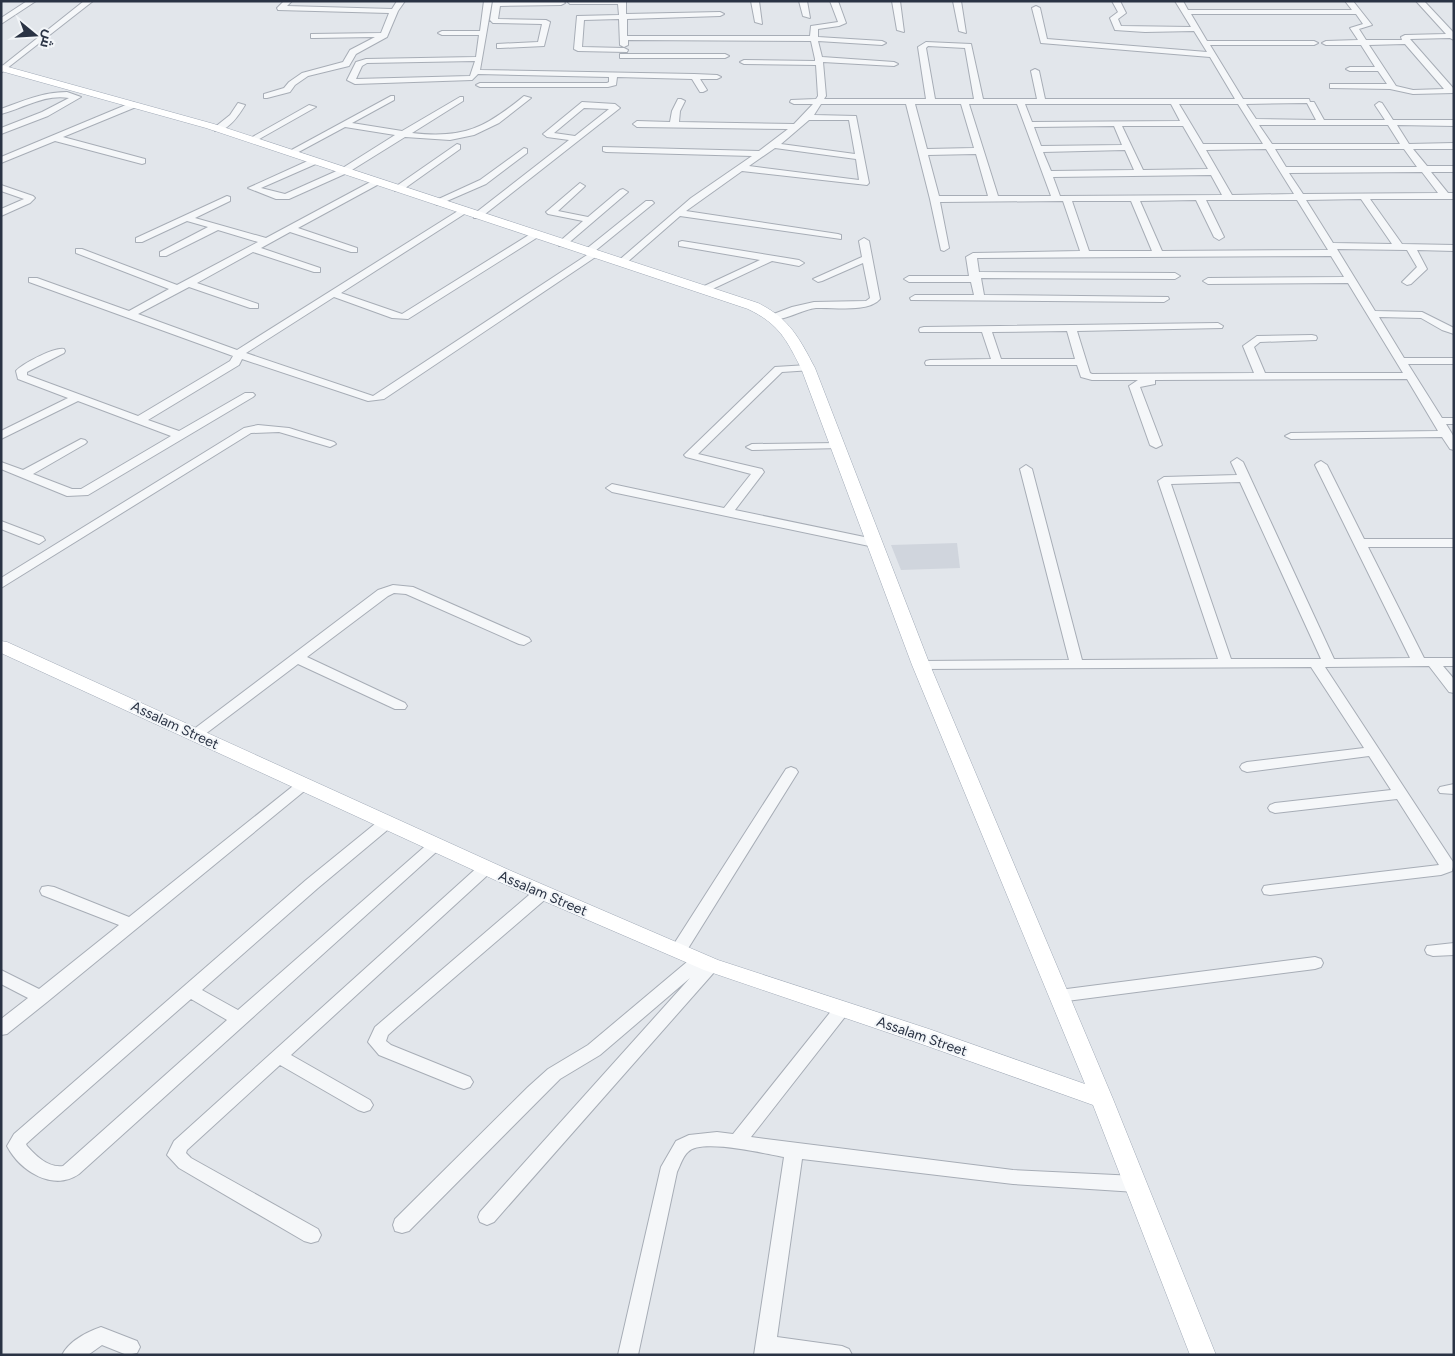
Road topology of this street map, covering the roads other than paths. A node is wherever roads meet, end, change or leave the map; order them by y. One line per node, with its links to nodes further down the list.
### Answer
1 (32, 1): 27 (street)
2 (90, 1): 56 (street)
3 (288, 1): 20 (street)
4 (401, 1): 20 (street)
5 (755, 1): 28 (street)
6 (803, 1): 25 (street)
7 (834, 1): 38 (street)
8 (896, 1): 30 (street)
9 (957, 1): 31 (street)
10 (1116, 1): 29 (street)
11 (1179, 1): 21 (street)
12 (1348, 1): 22 (street)
13 (1420, 1): 36 (street)
14 (494, 2): 17 (street); 32 (street); 45 (street)
15 (570, 2): 16 (street)
16 (622, 2): 24 (street)
17 (543, 3): 18 (street); 26 (street)
18 (561, 3)
19 (1036, 8): 47 (street)
20 (394, 11): 34 (street)
21 (1186, 12): 22 (street); 29 (street)
22 (1358, 12): 44 (street)
23 (720, 14): 24 (street)
24 (622, 16): 37 (street); 51 (street)
25 (807, 16)
26 (542, 18)
27 (1, 22)
28 (759, 22)
29 (1196, 29): 41 (street)
30 (901, 30)
31 (963, 31)
32 (483, 33): 33 (street); 49 (street)
33 (442, 34)
34 (384, 35): 35 (street); 68 (street)
35 (314, 36)
36 (1453, 37): 39 (street)
37 (624, 38): 38 (street); 46 (street)
38 (814, 39): 40 (street); 50 (street)
39 (1407, 42): 44 (street); 67 (street)
40 (882, 43)
41 (1205, 43): 42 (street); 47 (street)
42 (1314, 43)
43 (1326, 43): 44 (street)
44 (1363, 43): 55 (street)
45 (500, 46)
46 (624, 53): 48 (street); 51 (street); 59 (street)
47 (1213, 55): 74 (street)
48 (725, 56)
49 (478, 59): 58 (street); 58 (street)
50 (819, 61): 52 (street); 53 (street); 76 (street)
51 (592, 62): 58 (street); 59 (street)
52 (744, 62)
53 (894, 64)
54 (1350, 69): 55 (street)
55 (1381, 69): 65 (street)
56 (3, 70): 84 (main road)
57 (1035, 71): 82 (street)
58 (476, 72)
59 (617, 74): 60 (street); 62 (street)
60 (694, 76): 61 (street); 66 (street)
61 (717, 77)
62 (480, 85)
63 (1332, 86): 64 (street)
64 (1352, 87): 65 (street); 71 (street)
65 (1393, 88): 67 (street)
66 (703, 90)
67 (1452, 91)
68 (267, 96)
69 (391, 98): 97 (street)
70 (527, 98): 105 (street)
71 (1358, 98)
72 (460, 99): 105 (street)
73 (680, 101): 101 (street)
74 (1242, 101): 83 (street); 92 (street); 94 (street)
75 (794, 102): 76 (street)
76 (820, 102): 77 (street); 91 (street)
77 (910, 102): 78 (street); 120 (street)
78 (931, 102): 79 (street); 80 (street)
79 (964, 102): 80 (street); 119 (street)
80 (979, 102): 81 (street)
81 (1020, 102): 82 (street); 99 (street)
82 (1042, 102): 83 (street)
83 (1174, 102): 93 (street)
84 (133, 105): 104 (main road); 106 (street)
85 (241, 105): 104 (street)
86 (1379, 105): 95 (street)
87 (15, 107): 89 (street); 90 (street); 90 (street)
88 (312, 107): 108 (street)
89 (1, 112)
90 (45, 114): 103 (street)
91 (807, 117): 102 (street); 123 (street)
92 (1253, 122): 94 (street); 110 (street)
93 (1186, 123): 100 (street); 114 (street)
94 (1322, 123): 95 (street)
95 (1390, 123): 96 (street); 111 (street)
96 (1454, 123)
97 (344, 124): 105 (street); 121 (street)
98 (637, 124): 101 (street)
99 (1029, 124): 100 (street); 115 (street)
100 (1116, 124): 116 (street)
101 (674, 125): 102 (street)
102 (795, 127): 109 (street)
103 (3, 128)
104 (218, 129): 108 (main road)
105 (407, 134): 131 (street)
106 (55, 138): 124 (street); 126 (street)
107 (578, 139): 107 (street); 136 (street)
108 (251, 140): 121 (main road)
109 (772, 145): 122 (street); 123 (street)
110 (1268, 146): 111 (street); 114 (street); 129 (street)
111 (1406, 146): 112 (street); 130 (street)
112 (1454, 146)
113 (457, 147): 140 (street)
114 (1200, 147): 133 (street)
115 (1038, 148): 116 (street); 135 (street)
116 (1128, 148): 134 (street)
117 (606, 150): 122 (street)
118 (524, 151): 132 (street)
119 (979, 151): 120 (street); 149 (street)
120 (923, 152): 148 (street)
121 (290, 153): 125 (main road)
122 (761, 154): 127 (street)
123 (860, 157): 127 (street)
124 (1, 160)
125 (315, 161): 131 (main road); 131 (street)
126 (142, 162)
127 (742, 168): 156 (street)
128 (1454, 169): 130 (street)
129 (1282, 170): 130 (street); 147 (street)
130 (1425, 170): 142 (street)
131 (344, 171): 137 (main road)
132 (498, 171): 136 (street); 152 (street)
133 (1214, 172): 134 (street); 146 (street)
134 (1140, 173): 135 (street)
135 (1048, 174): 150 (street)
136 (530, 176): 155 (street)
137 (376, 182): 140 (main road); 160 (street)
138 (580, 186): 158 (street)
139 (1, 188): 154 (street)
140 (398, 189): 152 (main road)
141 (623, 192): 158 (street)
142 (1449, 196): 143 (street)
143 (1364, 197): 147 (street); 169 (street)
144 (1135, 198): 145 (street); 150 (street); 180 (street)
145 (1200, 198): 146 (street); 163 (street)
146 (1229, 198): 147 (street)
147 (1300, 198): 174 (street)
148 (935, 199): 149 (street); 171 (street)
149 (994, 199): 150 (street)
150 (1062, 199): 179 (street)
151 (227, 200): 157 (street)
152 (437, 202): 155 (main road)
153 (649, 203): 177 (street)
154 (1, 213)
155 (471, 213): 161 (main road); 199 (street)
156 (679, 214): 162 (street); 184 (street)
157 (186, 218): 159 (street); 164 (street)
158 (590, 220): 167 (street)
159 (216, 227): 165 (street); 181 (street)
160 (290, 229): 165 (street); 175 (street)
161 (536, 235): 167 (main road); 199 (street)
162 (838, 236)
163 (1219, 237)
164 (139, 240)
165 (267, 241): 173 (street)
166 (864, 241): 183 (street)
167 (562, 244): 177 (main road)
168 (682, 244): 182 (street)
169 (1398, 246): 170 (street); 174 (street)
170 (1410, 246): 172 (street); 194 (street)
171 (944, 248)
172 (1454, 248)
173 (254, 249): 186 (street); 195 (street)
174 (1332, 249): 180 (street); 192 (street)
175 (354, 250)
176 (79, 251): 197 (street)
177 (591, 253): 184 (main road); 214 (street)
178 (1063, 253): 179 (street); 188 (street); 196 (street)
179 (1085, 253): 180 (street)
180 (1158, 253)
181 (162, 254)
182 (771, 258): 185 (street); 198 (street)
183 (867, 258): 189 (street); 206 (street)
184 (621, 263): 198 (main road)
185 (799, 263)
186 (317, 270)
187 (1175, 276): 196 (street)
188 (974, 277): 190 (street); 196 (street); 201 (street)
189 (818, 278)
190 (909, 279)
191 (33, 280): 204 (street)
192 (1352, 280): 193 (street); 205 (street)
193 (1208, 281)
194 (1407, 282)
195 (188, 284): 197 (street); 203 (street)
196 (1074, 287): 201 (street); 202 (street)
197 (178, 289): 204 (street)
198 (704, 290): 206 (main road)
199 (334, 294): 214 (street)
200 (916, 298): 201 (street)
201 (980, 298)
202 (1164, 300)
203 (254, 306)
204 (131, 314): 214 (street)
205 (1373, 314): 211 (street); 216 (street)
206 (775, 317): 220 (main road)
207 (1218, 326): 208 (street)
208 (1071, 328): 209 (street); 218 (street)
209 (986, 329): 210 (street); 217 (street)
210 (924, 330)
211 (1454, 331)
212 (1312, 338): 221 (street)
213 (60, 351): 224 (street)
214 (239, 354): 225 (street)
215 (1454, 360): 216 (street)
216 (1402, 361): 222 (street)
217 (998, 362): 218 (street); 219 (street)
218 (1081, 362): 221 (street)
219 (930, 363)
220 (808, 368): 235 (main road); 245 (street)
221 (1261, 376): 222 (street)
222 (1413, 379): 226 (street); 234 (street)
223 (249, 395): 230 (street)
224 (76, 398): 225 (street); 229 (street)
225 (140, 420): 230 (street)
226 (1438, 421): 227 (street); 228 (street)
227 (1454, 421)
228 (1446, 434): 231 (street); 236 (street)
229 (1, 436)
230 (180, 436): 242 (street)
231 (1291, 436)
232 (81, 442): 242 (street)
233 (330, 444): 251 (street)
234 (1156, 445)
235 (838, 446): 237 (street); 248 (main road)
236 (1454, 446)
237 (752, 447)
238 (1237, 462): 243 (street)
239 (1, 465): 242 (street)
240 (1321, 465): 249 (street)
241 (1026, 469): 260 (street)
242 (24, 474)
243 (1244, 478): 255 (street); 258 (street)
244 (612, 488): 245 (street)
245 (727, 512): 248 (street)
246 (1, 525): 247 (street)
247 (39, 540)
248 (874, 542): 259 (main road)
249 (1360, 543): 250 (street); 256 (street)
250 (1454, 543)
251 (1, 584)
252 (524, 640): 254 (street)
253 (1, 646): 263 (main road, Assalam Street)
254 (297, 658): 262 (street); 263 (street)
255 (1322, 662): 256 (street); 258 (street); 264 (street)
256 (1426, 662): 257 (street); 261 (street)
257 (1454, 662)
258 (1226, 663): 260 (street)
259 (921, 665): 260 (street); 284 (main road)
260 (1077, 665)
261 (1454, 689)
262 (400, 706)
263 (196, 735): 267 (main road, Assalam Street)
264 (1374, 752): 265 (street); 268 (street)
265 (1247, 767)
266 (791, 772): 279 (street)
267 (303, 785): 270 (main road, Assalam Street); 276 (street)
268 (1402, 794): 269 (street); 273 (street)
269 (1275, 808)
270 (386, 823): 271 (main road, Assalam Street); 283 (street)
271 (436, 845): 272 (main road, Assalam Street); 287 (street)
272 (486, 868): 275 (main road, Assalam Street); 289 (street)
273 (1270, 890)
274 (48, 891): 276 (street)
275 (542, 893): 279 (main road, Assalam Street); 290 (street)
276 (132, 924): 285 (street)
277 (1454, 948): 278 (street)
278 (1433, 950)
279 (678, 952): 280 (main road, Assalam Street)
280 (706, 963): 286 (main road, Assalam Street); 296 (street); 297 (street)
281 (1316, 963): 284 (street)
282 (1, 976): 285 (street)
283 (191, 990): 287 (street); 287 (street)
284 (1059, 996): 291 (main road)
285 (41, 998): 288 (street)
286 (842, 1009): 291 (main road, Assalam Street); 293 (street)
287 (239, 1019)
288 (1, 1029)
289 (279, 1056): 292 (street); 298 (street)
290 (464, 1082)
291 (1102, 1099): 295 (main road)
292 (364, 1105)
293 (737, 1142): 294 (street); 302 (street)
294 (794, 1151): 295 (street); 300 (street)
295 (1136, 1184): 304 (main road)
296 (487, 1217)
297 (402, 1225)
298 (311, 1235)
299 (130, 1347): 301 (street)
300 (765, 1350): 303 (street)
301 (72, 1355)
302 (628, 1355)
303 (842, 1355)
304 (1203, 1355)

